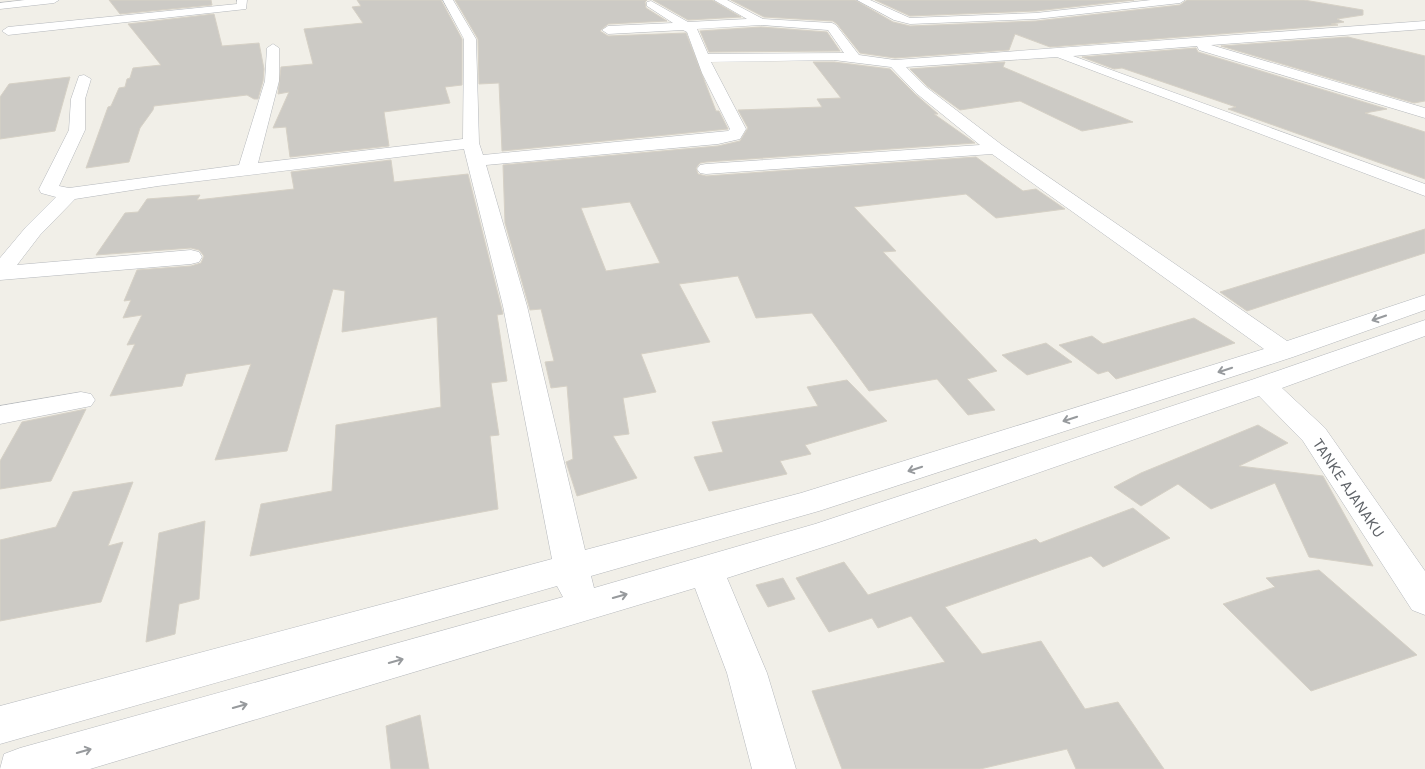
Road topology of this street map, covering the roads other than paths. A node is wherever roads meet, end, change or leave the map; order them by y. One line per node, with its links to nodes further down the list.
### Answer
1 (54, 0): 7 (street)
2 (242, 0): 21 (street)
3 (448, 0): 37 (street)
4 (719, 0): 15 (street)
5 (862, 0): 14 (street)
6 (1180, 0): 11 (street)
7 (19, 4): 10 (street); 21 (street)
8 (651, 4): 17 (street)
9 (1004, 4): 11 (street)
10 (0, 6)
11 (1027, 16): 12 (street)
12 (1006, 17): 14 (street); 20 (street)
13 (1345, 19): 18 (street)
14 (928, 21): 22 (street)
15 (761, 22): 17 (street); 29 (street)
16 (1425, 25): 18 (street)
17 (689, 27): 19 (street); 28 (street)
18 (1380, 28): 23 (street)
19 (608, 30)
20 (1033, 30)
21 (8, 31): 24 (street)
22 (949, 33)
23 (1188, 43): 26 (street); 34 (street)
24 (6, 46)
25 (972, 46): 30 (street)
26 (1053, 46): 30 (street); 40 (street)
27 (274, 48): 39 (street)
28 (704, 58): 29 (street); 37 (street)
29 (854, 58): 31 (street)
30 (995, 58): 31 (street)
31 (895, 64): 36 (street)
32 (84, 80): 41 (street)
33 (1417, 95): 34 (street)
34 (1386, 102): 35 (street)
35 (1425, 113)
36 (996, 149): 38 (street); 46 (street)
37 (473, 152): 39 (street); 50 (street)
38 (706, 169)
39 (247, 170): 41 (street)
40 (1425, 190)
41 (69, 194): 43 (street)
42 (191, 257): 43 (street)
43 (0, 272)
44 (1425, 302): 46 (street, one-way to 46)
45 (1425, 327): 47 (street)
46 (1284, 351): 50 (street, one-way to 50)
47 (1264, 385): 51 (street); 52 (street, TANKE AJANAKU)
48 (81, 400): 49 (street)
49 (0, 415)
50 (571, 569): 53 (street); 54 (street)
51 (706, 571): 53 (street, one-way to 51); 56 (street)
52 (1425, 600)
53 (581, 607): 55 (street, one-way to 53)
54 (0, 725)
55 (34, 767)
56 (774, 769)

